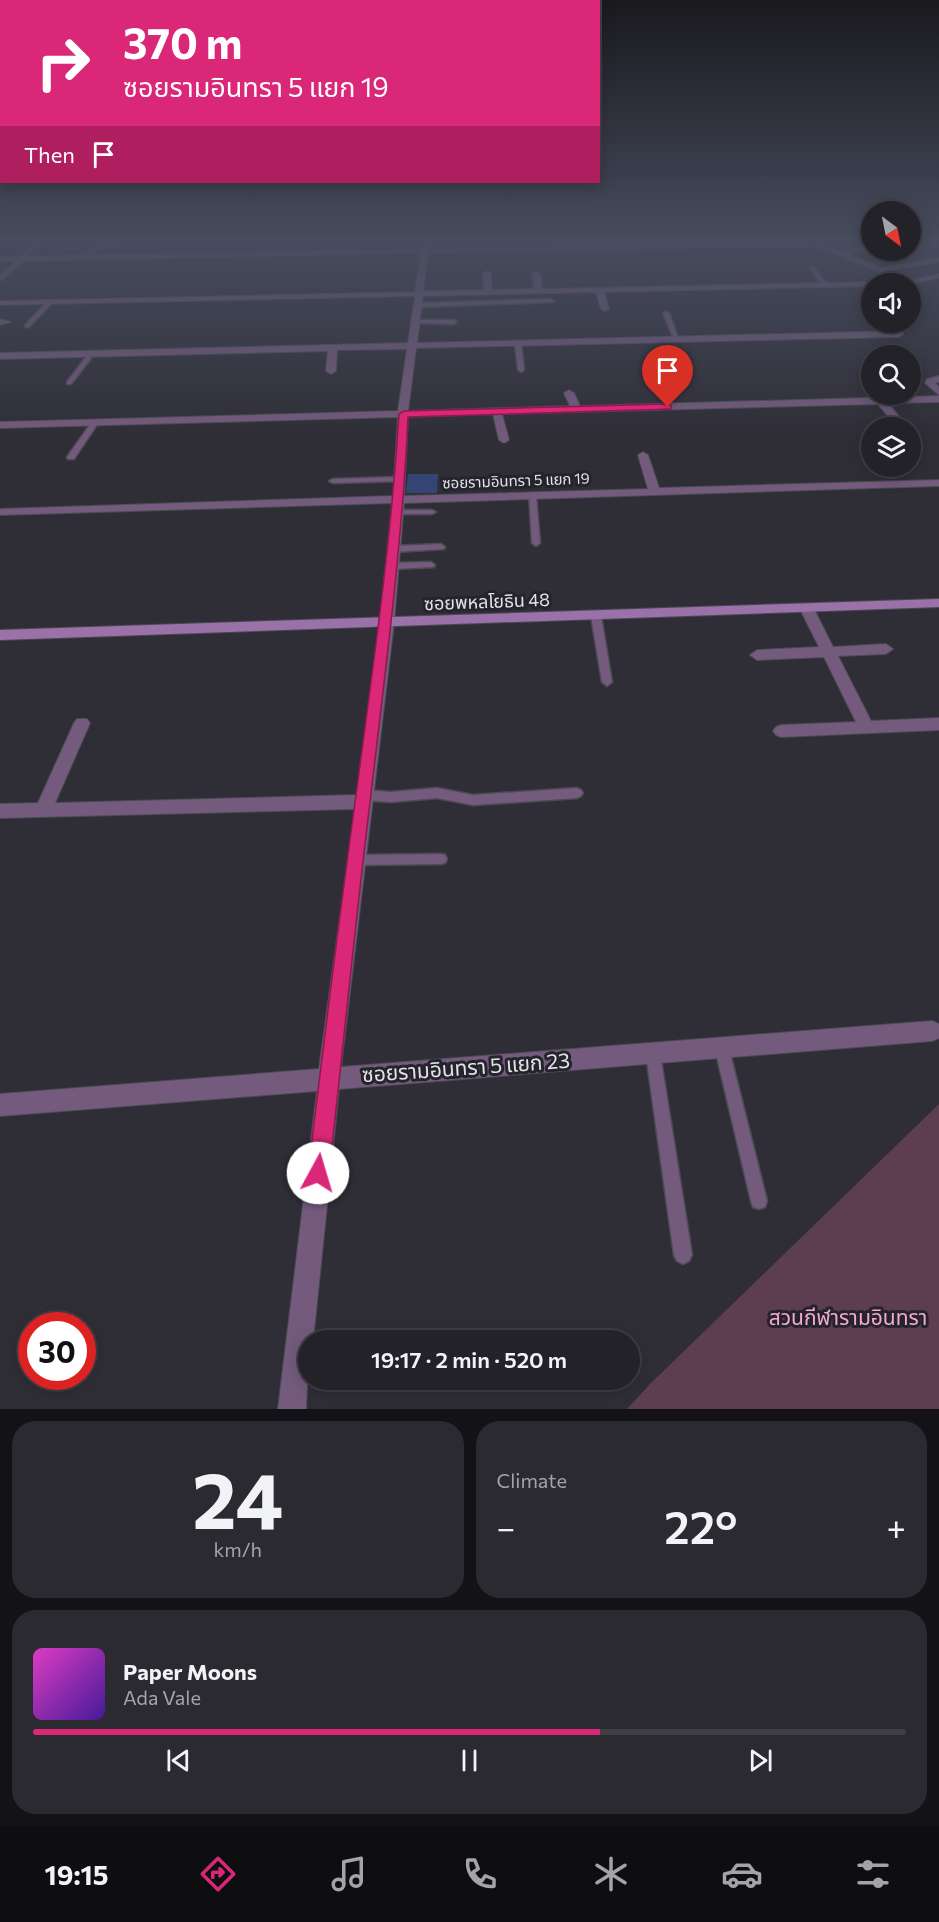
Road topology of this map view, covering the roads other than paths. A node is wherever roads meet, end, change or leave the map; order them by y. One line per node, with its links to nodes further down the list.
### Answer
1 (45, 307): 6 (lane)
2 (419, 307): 4 (street)
3 (666, 313): 8 (lane)
4 (416, 322): 5 (lane); 10 (street)
5 (453, 322)
6 (27, 326)
7 (899, 334): 8 (street)
8 (677, 339): 9 (street)
9 (518, 343): 10 (street); 14 (lane)
10 (413, 345): 11 (street); 26 (street)
11 (333, 348): 12 (street); 15 (street)
12 (92, 353): 13 (street); 17 (lane)
13 (0, 356)
14 (521, 370)
15 (332, 372)
16 (939, 379): 18 (street)
17 (69, 383)
18 (939, 392)
19 (569, 393): 24 (street)
20 (939, 399): 21 (street)
21 (921, 400)
22 (861, 402): 24 (street)
23 (884, 405): 27 (street)
24 (576, 409): 25 (street)
25 (497, 412): 26 (street); 30 (street)
26 (404, 414): 28 (street); 33 (street)
27 (894, 417)
28 (94, 423): 29 (street); 32 (lane)
29 (0, 425)
30 (504, 440)
31 (643, 455): 36 (street)
32 (71, 457)
33 (400, 479): 34 (lane); 38 (street)
34 (333, 481)
35 (939, 483): 36 (street, ซอยรามอินทรา 5 แยก 19)
36 (655, 492): 37 (street, ซอยรามอินทรา 5 แยก 19)
37 (532, 496): 38 (street, ซอยรามอินทรา 5 แยก 19); 41 (lane)
38 (397, 506): 39 (street, ซอยรามอินทรา 5 แยก 19); 40 (lane); 43 (street)
39 (0, 512)
40 (432, 512)
41 (536, 543)
42 (441, 547): 43 (lane)
43 (394, 549): 45 (street)
44 (430, 564): 45 (lane)
45 (392, 566): 49 (street)
46 (939, 603): 47 (street, ซอยพหลโยธิน 48)
47 (807, 609): 48 (street, ซอยพหลโยธิน 48); 52 (street)
48 (596, 616): 49 (street, ซอยพหลโยธิน 48); 54 (lane)
49 (387, 623): 50 (street, ซอยพหลโยธิน 48); 60 (street)
50 (0, 635)
51 (886, 649): 52 (street)
52 (828, 652): 53 (street); 57 (street)
53 (757, 655)
54 (606, 682)
55 (82, 723): 61 (street)
56 (939, 724): 57 (street)
57 (866, 727): 58 (street)
58 (781, 731)
59 (577, 793): 60 (lane)
60 (363, 798): 61 (street); 64 (street)
61 (43, 810): 62 (street)
62 (0, 811)
63 (441, 859): 64 (lane)
64 (355, 860): 68 (street)
65 (932, 1031): 66 (street, ซอยรามอินทรา 5 แยก 23)
66 (723, 1048): 67 (street, ซอยรามอินทรา 5 แยก 23); 70 (lane)
67 (653, 1054): 68 (street, ซอยรามอินทรา 5 แยก 23); 71 (lane)
68 (329, 1078): 69 (street, ซอยรามอินทรา 5 แยก 23); 72 (street)
69 (0, 1105)
70 (759, 1201)
71 (683, 1254)
72 (292, 1409)

